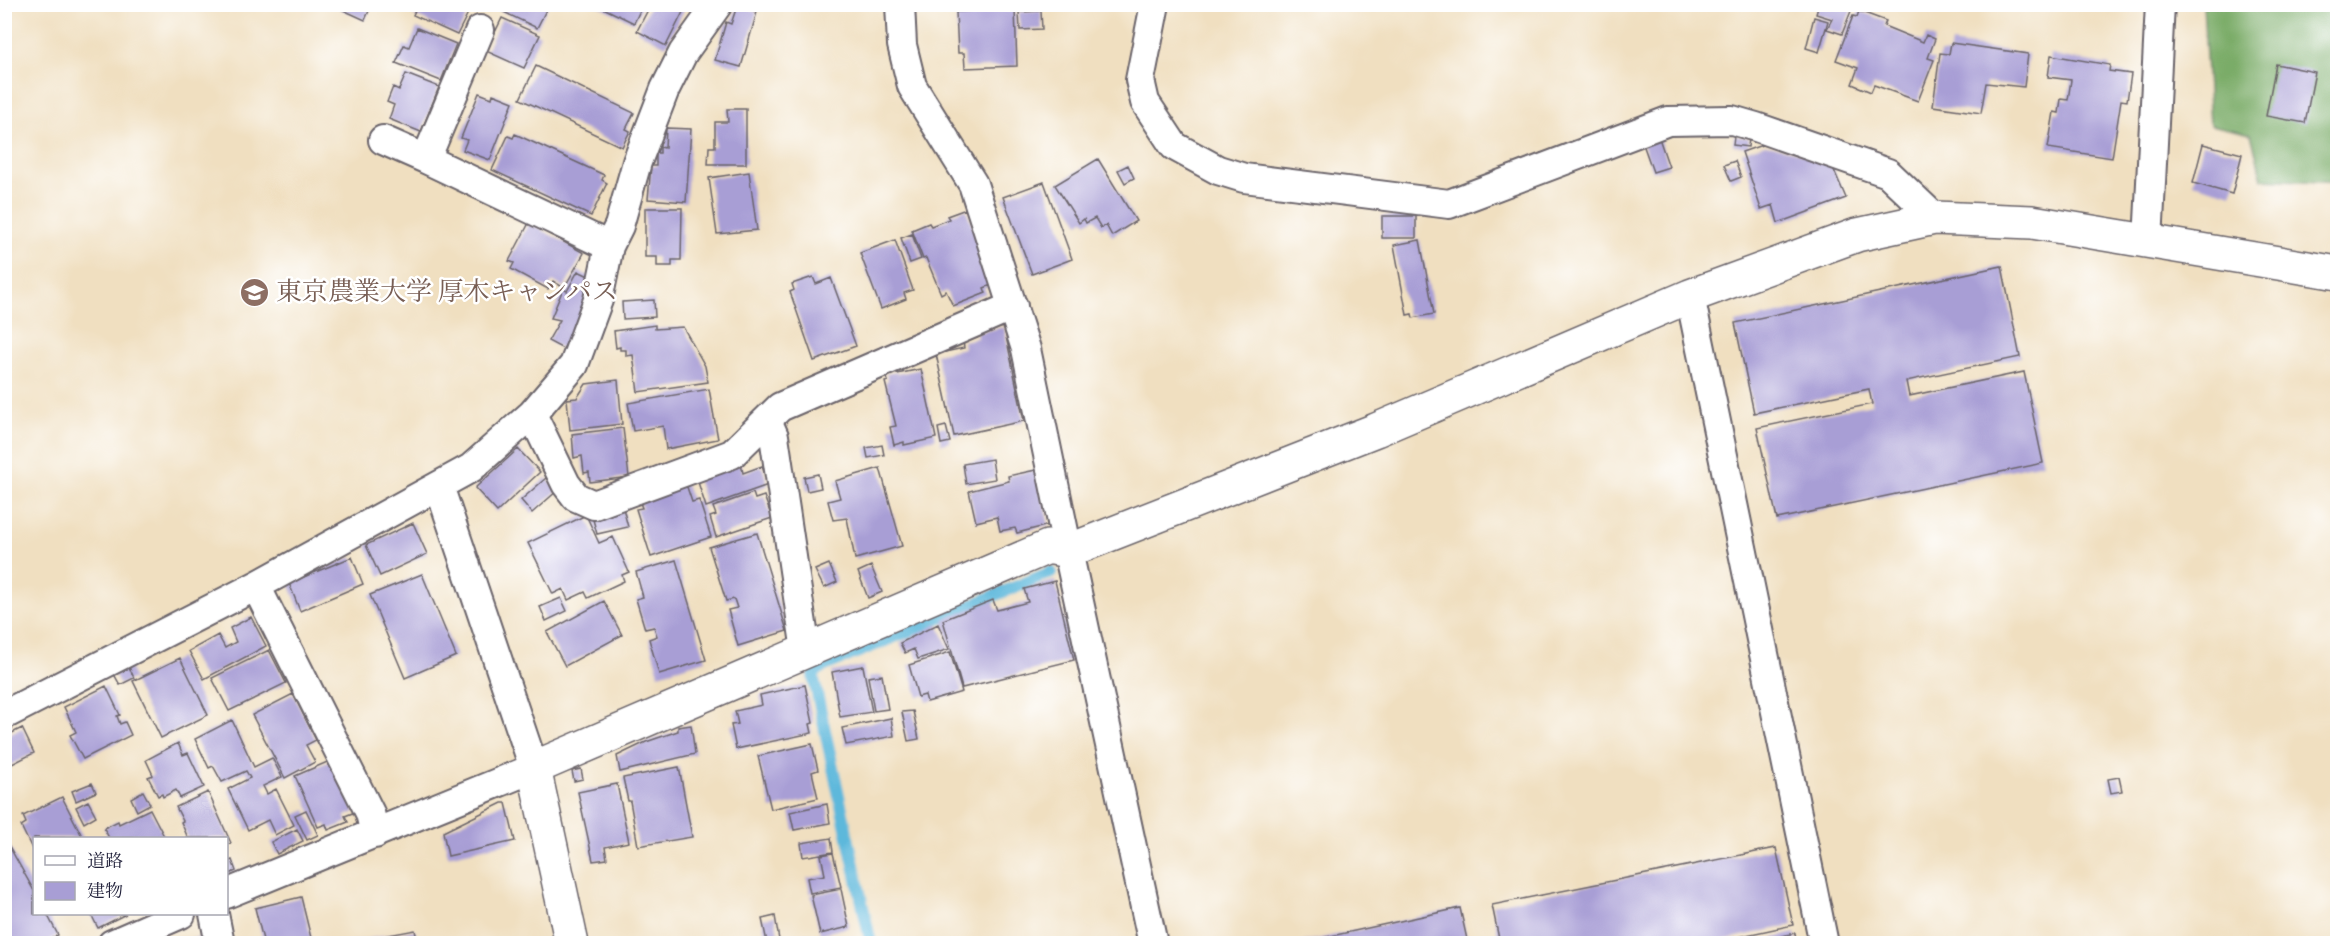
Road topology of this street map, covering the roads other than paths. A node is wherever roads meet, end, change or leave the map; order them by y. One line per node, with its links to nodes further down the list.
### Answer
1 (718, 4): 10 (street)
2 (900, 4): 13 (street)
3 (1155, 4): 8 (street)
4 (2160, 4): 9 (street)
5 (480, 30): 7 (street)
6 (383, 140): 7 (street)
7 (426, 159): 10 (street)
8 (1935, 218): 9 (street); 12 (street)
9 (2148, 242): 11 (street)
10 (609, 246): 14 (street)
11 (2337, 273)
12 (1690, 296): 17 (street); 30 (street)
13 (1013, 306): 15 (street); 17 (street)
14 (532, 414): 15 (street); 16 (street)
15 (767, 420): 19 (street)
16 (439, 486): 18 (street); 21 (street)
17 (1068, 551): 19 (street); 29 (street)
18 (256, 586): 20 (street); 22 (street)
19 (806, 651): 21 (street)
20 (4, 715)
21 (534, 768): 22 (street); 28 (street)
22 (375, 834): 23 (street)
23 (228, 893)
24 (179, 915): 26 (street)
25 (213, 915): 27 (street)
26 (112, 944)
27 (220, 944)
28 (572, 944)
29 (1153, 944)
30 (1824, 944)

